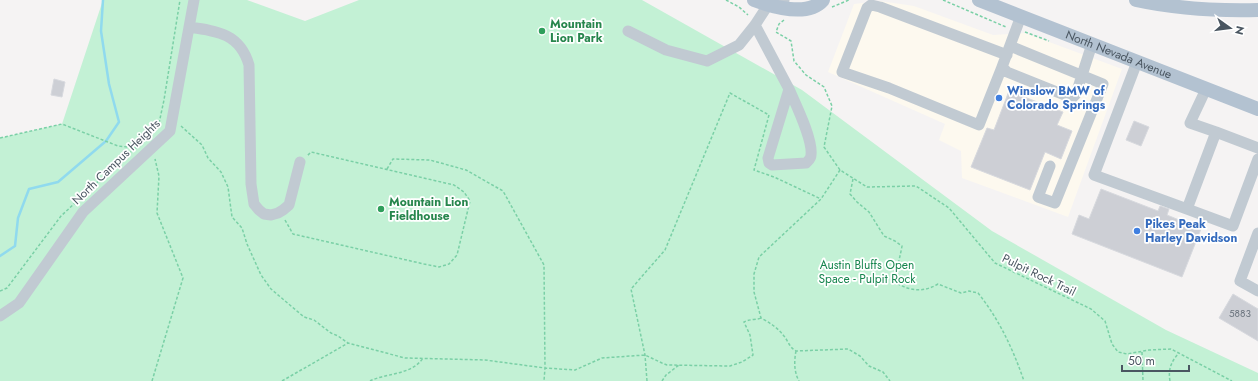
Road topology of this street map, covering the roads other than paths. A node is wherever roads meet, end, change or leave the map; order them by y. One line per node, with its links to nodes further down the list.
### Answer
1 (194, 0): 10 (street, North Campus Heights)
2 (754, 0): 7 (main road)
3 (784, 0): 7 (street)
4 (823, 0): 7 (main road)
5 (979, 0): 9 (main road, North Nevada Avenue)
6 (1136, 0): 8 (main road)
7 (768, 5): 11 (street)
8 (1258, 10)
9 (1021, 16): 13 (main road, North Nevada Avenue); 14 (street)
10 (189, 26): 24 (street); 29 (street, North Campus Heights)
11 (755, 26): 12 (street); 18 (street)
12 (628, 31)
13 (1092, 44): 15 (main road, North Nevada Avenue); 17 (street)
14 (1008, 51): 16 (street); 16 (street); 17 (street)
15 (1137, 62): 19 (main road, North Nevada Avenue); 26 (street)
16 (1002, 67): 17 (street)
17 (1082, 76): 25 (street)
18 (789, 89): 18 (street)
19 (1206, 89): 20 (main road, North Nevada Avenue); 21 (street)
20 (1258, 109)
21 (1216, 132): 22 (street); 26 (street)
22 (1258, 148)
23 (1258, 159): 26 (street)
24 (300, 162)
25 (1050, 166)
26 (1187, 209)
27 (1258, 233): 28 (street)
28 (1258, 291)
29 (0, 316)

